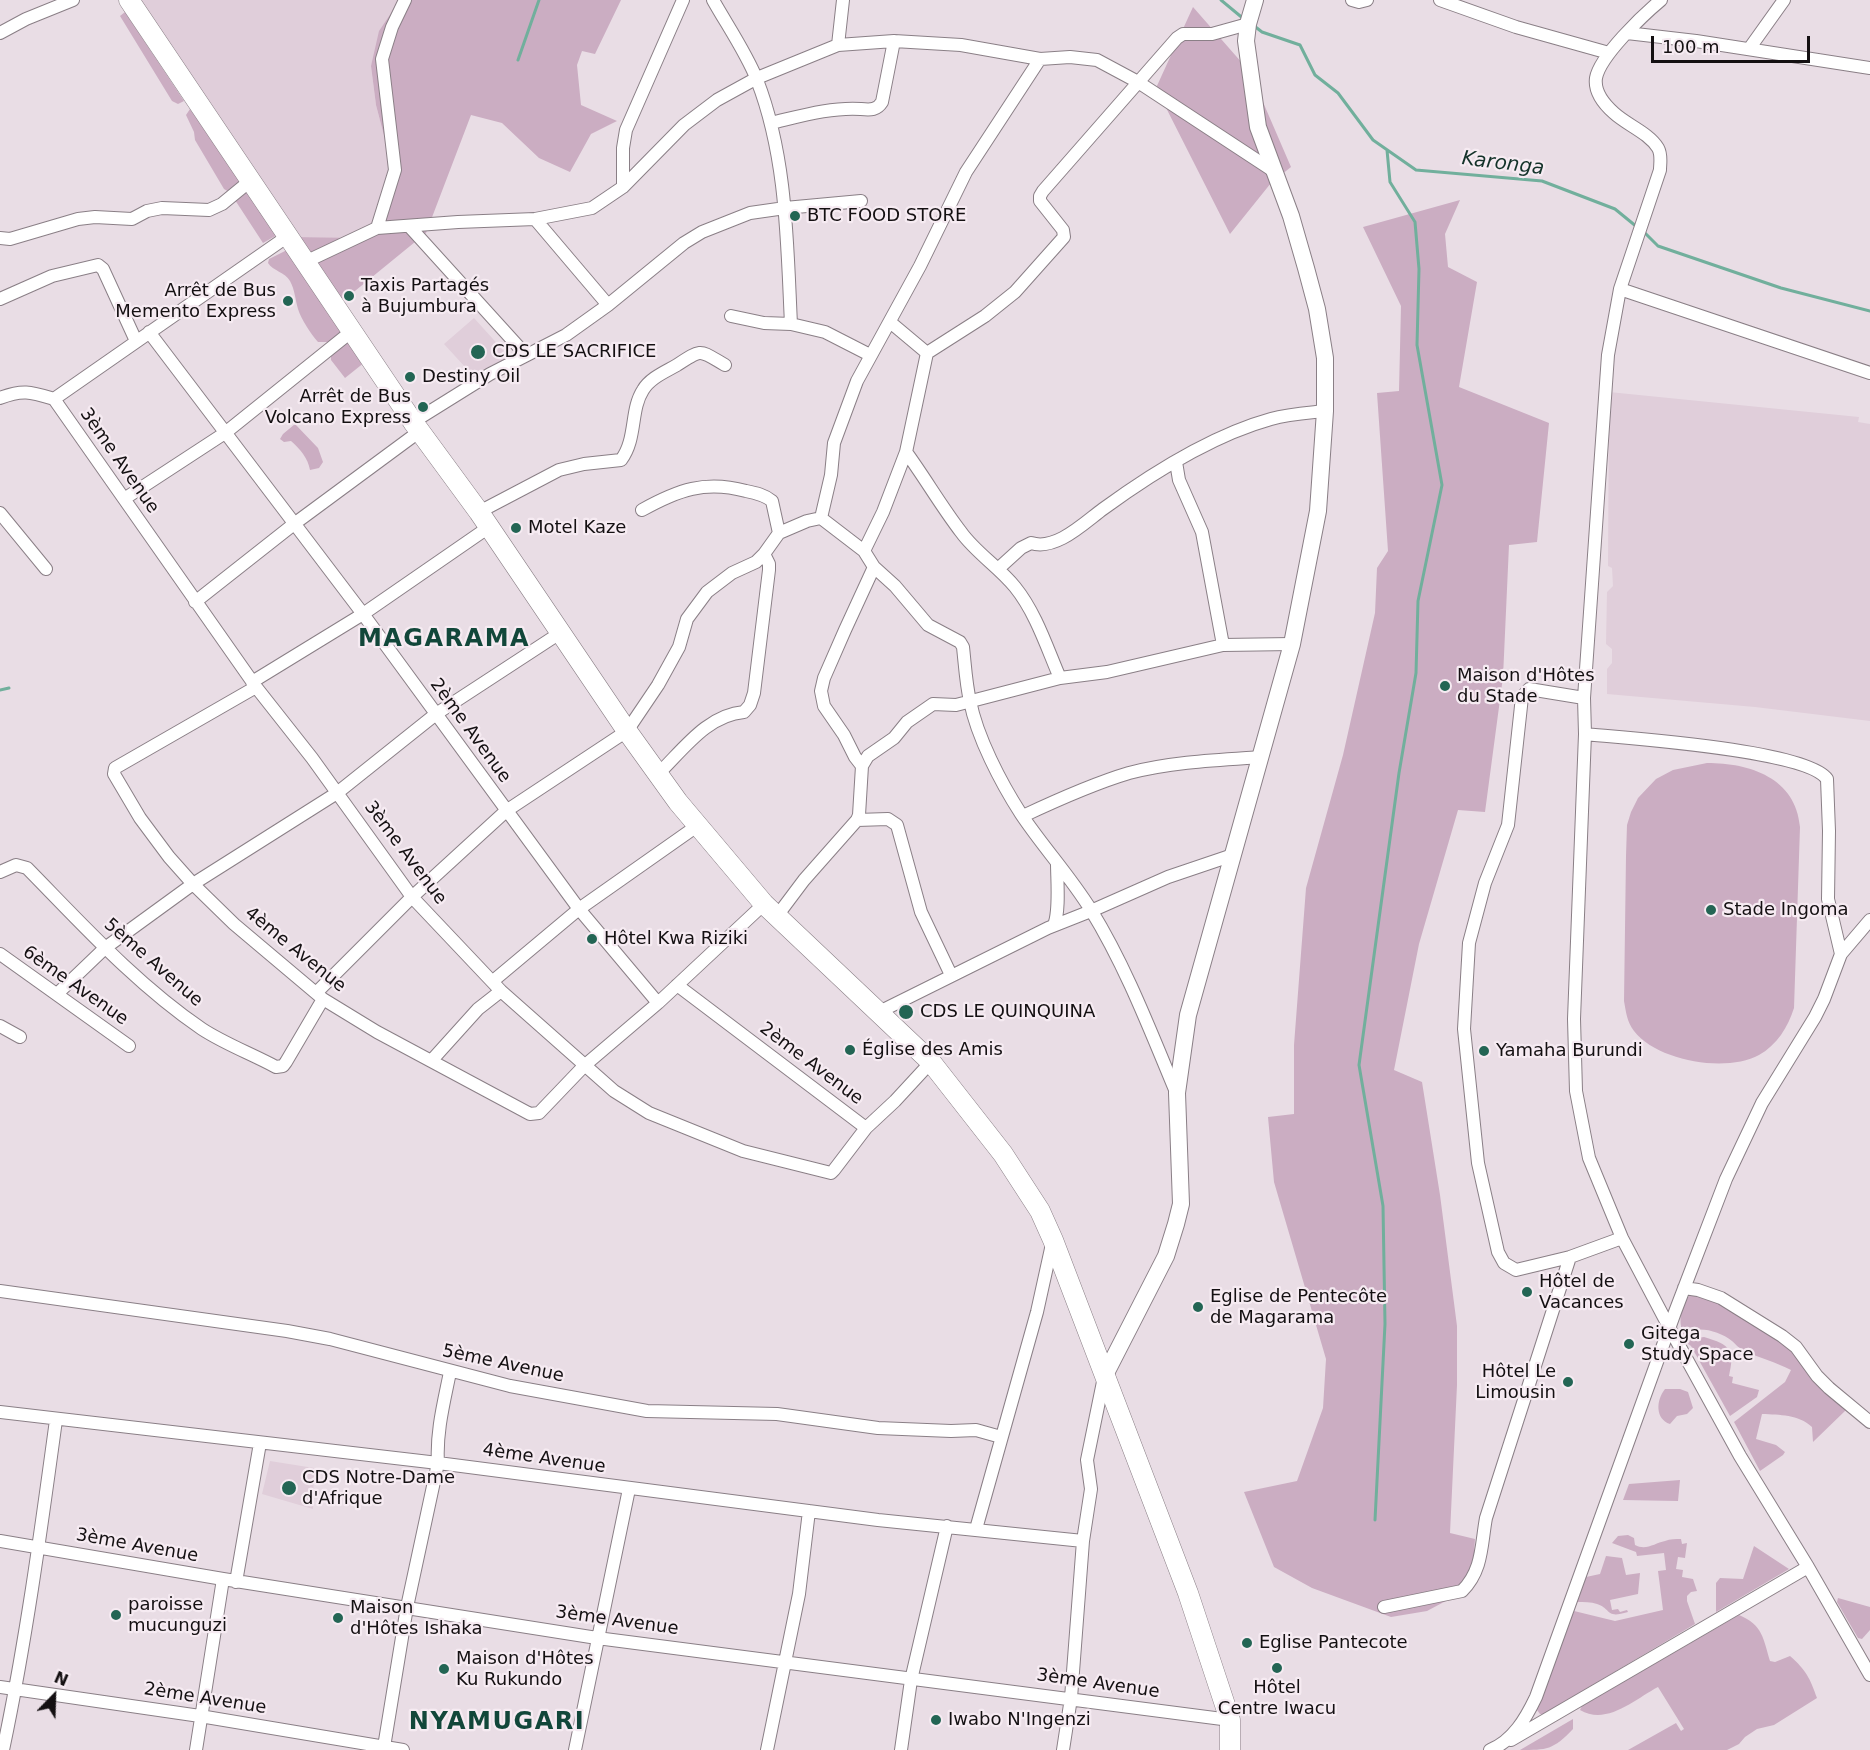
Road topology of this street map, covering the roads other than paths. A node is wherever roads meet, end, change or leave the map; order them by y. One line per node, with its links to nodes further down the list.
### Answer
1 (73, 0): 14 (street)
2 (129, 0): 26 (main road)
3 (405, 0): 32 (street)
4 (683, 0): 27 (street)
5 (713, 0): 22 (street)
6 (843, 0): 17 (street)
7 (1255, 0): 13 (street)
8 (1352, 0): 9 (street)
9 (1367, 0)
10 (1440, 0): 19 (street)
11 (1660, 0): 15 (street)
12 (1784, 0): 18 (street)
13 (1248, 24): 23 (street); 25 (street)
14 (0, 33)
15 (1627, 33): 18 (street); 19 (street)
16 (894, 41): 17 (street); 20 (street); 24 (street)
17 (838, 45): 22 (street)
18 (1749, 49): 21 (street)
19 (1609, 53): 36 (street)
20 (1040, 59): 23 (street); 40 (street)
21 (1870, 68)
22 (757, 78): 24 (street); 27 (street)
23 (1138, 82): 25 (street); 45 (street)
24 (771, 123): 29 (street)
25 (1275, 172): 52 (street)
26 (250, 181): 33 (main road); 34 (street)
27 (623, 187): 30 (street)
28 (861, 201): 29 (street)
29 (785, 208): 38 (street); 41 (street)
30 (535, 219): 31 (street); 38 (street)
31 (409, 226): 32 (street); 46 (street)
32 (377, 228): 35 (street)
33 (288, 236): 35 (main road); 43 (street)
34 (0, 238)
35 (305, 262): 42 (main road)
36 (1620, 289): 49 (street); 76 (street)
37 (0, 299): 44 (street)
38 (608, 305): 46 (street)
39 (731, 316): 41 (street)
40 (890, 322): 45 (street); 47 (street)
41 (791, 324): 47 (street)
42 (352, 331): 53 (main road); 54 (street)
43 (149, 332): 44 (street); 54 (street, 2ème Avenue)
44 (136, 341): 51 (street)
45 (927, 353): 55 (street)
46 (526, 355): 53 (street)
47 (870, 355): 60 (street)
48 (725, 365): 61 (street)
49 (1870, 373)
50 (0, 398): 51 (street, 3ème Avenue)
51 (54, 399): 57 (street, 3ème Avenue)
52 (1325, 411): 56 (street); 72 (street)
53 (416, 427): 61 (main road); 62 (street)
54 (225, 433): 57 (street); 62 (street, 2ème Avenue)
55 (906, 452): 64 (street); 67 (street)
56 (1176, 462): 67 (street); 73 (street)
57 (124, 499): 69 (street, 3ème Avenue)
58 (642, 510): 63 (street)
59 (0, 513): 68 (street)
60 (821, 518): 63 (street); 64 (street)
61 (484, 520): 70 (street); 71 (main road)
62 (294, 524): 69 (street); 70 (street, 2ème Avenue)
63 (779, 533): 65 (street)
64 (864, 551): 66 (street)
65 (765, 554): 79 (street); 83 (street)
66 (874, 567): 77 (street); 82 (street)
67 (999, 568): 74 (street)
68 (46, 569)
69 (195, 602): 75 (street, 3ème Avenue)
70 (363, 614): 75 (street); 78 (street, 2ème Avenue)
71 (560, 633): 78 (street); 79 (main road)
72 (1292, 644): 73 (street); 81 (street)
73 (1223, 645): 74 (street)
74 (1060, 678): 77 (street)
75 (254, 685): 84 (street, 3ème Avenue); 92 (street, 4ème Avenue)
76 (1584, 698): 80 (street); 119 (street)
77 (970, 702): 82 (street); 86 (street)
78 (436, 714): 84 (street); 85 (street, 2ème Avenue)
79 (627, 731): 83 (main road); 85 (street)
80 (1585, 734): 101 (street); 117 (street)
81 (1261, 757): 86 (street); 89 (street)
82 (862, 766): 87 (street)
83 (658, 774): 88 (main road)
84 (337, 792): 92 (street); 93 (street, 3ème Avenue)
85 (506, 811): 93 (street); 94 (street, 2ème Avenue)
86 (1023, 816): 90 (street)
87 (857, 820): 95 (street); 102 (street)
88 (697, 826): 94 (street); 95 (main road)
89 (1233, 855): 96 (street); 115 (street)
90 (1057, 863): 96 (street); 98 (street)
91 (0, 872): 99 (street, 5ème Avenue)
92 (193, 884): 99 (street); 106 (street, 4ème Avenue)
93 (412, 897): 103 (street, 3ème Avenue); 106 (street)
94 (579, 909): 103 (street); 107 (street, 2ème Avenue)
95 (770, 910): 104 (street); 108 (main road)
96 (1091, 911): 98 (street); 115 (street)
97 (1870, 920): 101 (street)
98 (1054, 925): 102 (street)
99 (105, 948): 105 (street); 106 (street, 5ème Avenue)
100 (0, 954): 105 (street, 6ème Avenue)
101 (1841, 954): 120 (street)
102 (951, 975): 108 (street)
103 (497, 986): 112 (street); 114 (street, 3ème Avenue)
104 (676, 986): 107 (street); 116 (street, 2ème Avenue)
105 (57, 994): 111 (street, 6ème Avenue)
106 (319, 996): 112 (street, 4ème Avenue)
107 (658, 1003): 114 (street)
108 (877, 1013): 113 (main road)
109 (0, 1026): 110 (street)
110 (20, 1037)
111 (129, 1046)
112 (432, 1060): 114 (street, 4ème Avenue)
113 (931, 1062): 116 (street, 3ème Avenue); 118 (main road)
114 (584, 1066): 116 (street, 3ème Avenue)
115 (1177, 1094): 124 (street)
116 (866, 1128)
117 (1622, 1238): 119 (street); 122 (street)
118 (1053, 1240): 124 (main road); 128 (street)
119 (1570, 1257): 142 (street)
120 (1684, 1288): 122 (street); 127 (street)
121 (0, 1291): 123 (street, 5ème Avenue)
122 (1669, 1328): 138 (street); 153 (street)
123 (450, 1372): 128 (street, 5ème Avenue); 130 (street)
124 (1104, 1375): 136 (street); 151 (main road)
125 (0, 1412): 126 (street, 4ème Avenue)
126 (56, 1420): 129 (street, 4ème Avenue); 137 (street)
127 (1870, 1422)
128 (1001, 1437): 134 (street)
129 (260, 1443): 130 (street, 4ème Avenue); 140 (street)
130 (438, 1463): 131 (street, 4ème Avenue); 141 (street)
131 (629, 1489): 132 (street, 4ème Avenue); 143 (street)
132 (809, 1511): 133 (street, 4ème Avenue); 144 (street)
133 (947, 1526): 134 (street, 4ème Avenue); 146 (street)
134 (976, 1530): 136 (street, 4ème Avenue)
135 (0, 1541): 137 (street, 3ème Avenue)
136 (1083, 1541): 149 (street)
137 (39, 1547): 139 (street, 3ème Avenue); 148 (street)
138 (1808, 1567): 145 (street); 153 (street)
139 (223, 1580): 140 (street, 3ème Avenue); 150 (street)
140 (236, 1582): 141 (street, 3ème Avenue)
141 (407, 1607): 143 (street, 3ème Avenue); 152 (street)
142 (1384, 1607)
143 (597, 1638): 144 (street, 3ème Avenue); 158 (street)
144 (785, 1663): 146 (street, 3ème Avenue); 159 (street)
145 (1870, 1675)
146 (911, 1680): 149 (street, 3ème Avenue); 160 (street)
147 (0, 1687): 148 (street, 2ème Avenue)
148 (16, 1689): 150 (street, 2ème Avenue); 155 (street)
149 (1071, 1698): 151 (street, 3ème Avenue); 161 (street)
150 (200, 1716): 152 (street, 2ème Avenue); 156 (street)
151 (1230, 1720): 154 (main road)
152 (384, 1747): 157 (street, 2ème Avenue)
153 (1496, 1748)
154 (1231, 1749)
155 (3, 1750)
156 (196, 1750)
157 (403, 1750)
158 (575, 1750)
159 (767, 1750)
160 (901, 1750)
161 (1063, 1750)

